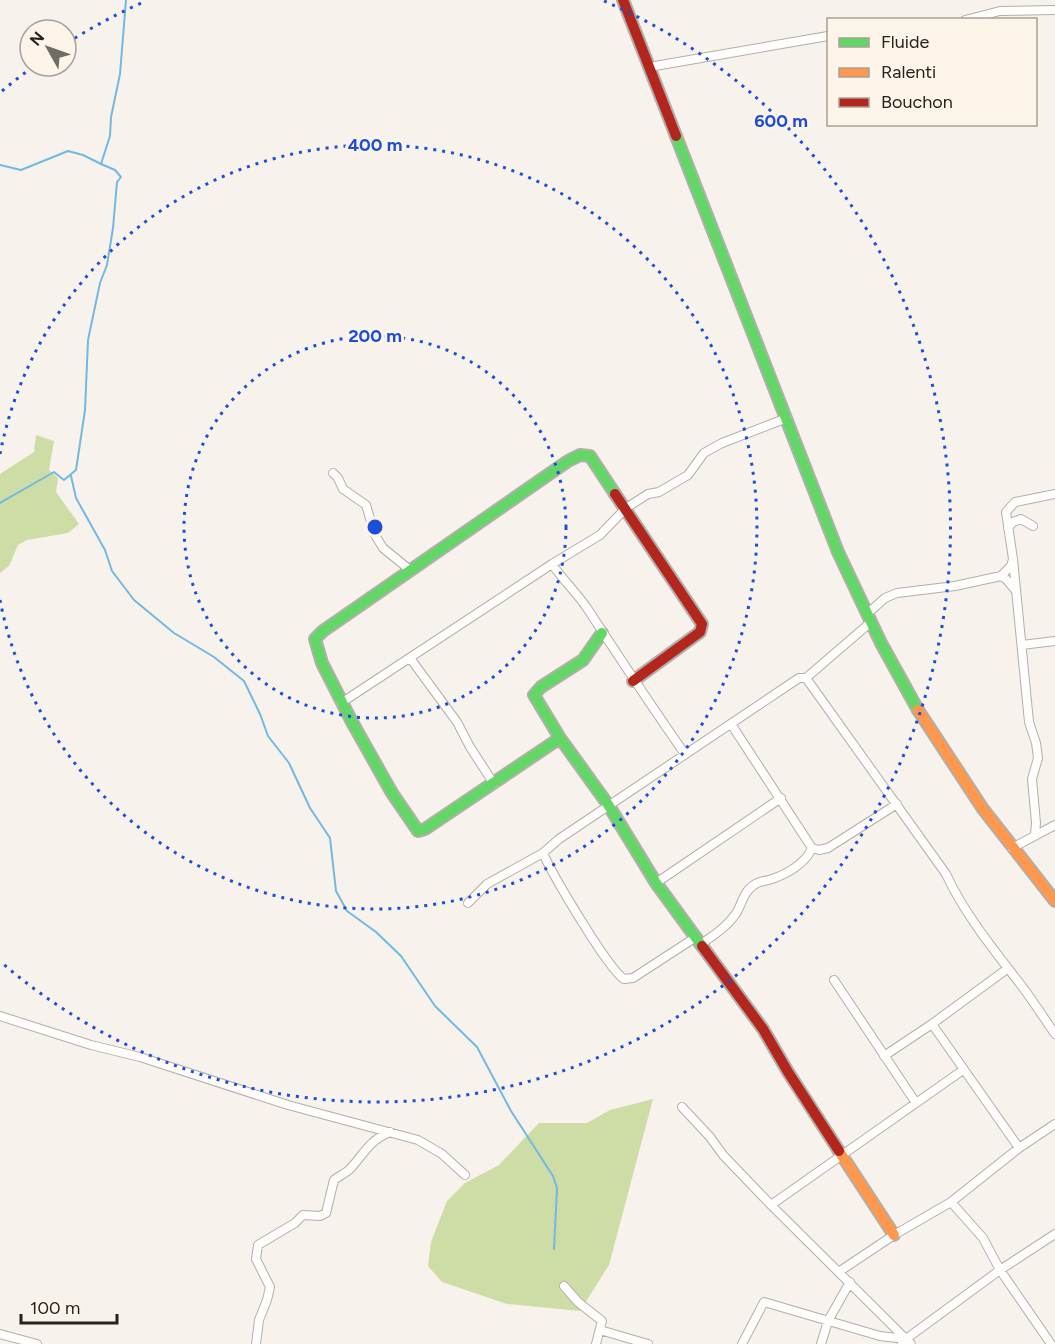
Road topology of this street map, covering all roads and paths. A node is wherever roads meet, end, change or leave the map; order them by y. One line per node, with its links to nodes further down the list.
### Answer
1 (623, 0): 5 (street)
2 (1055, 10): 3 (street)
3 (973, 18)
4 (827, 36): 5 (street)
5 (649, 67): 6 (street)
6 (787, 418): 9 (street); 17 (street)
7 (333, 473): 14 (street)
8 (1055, 494): 11 (street)
9 (626, 508): 13 (street); 14 (street); 23 (street)
10 (1033, 526): 11 (street)
11 (1008, 528): 12 (street)
12 (1013, 559): 15 (street); 16 (street)
13 (552, 564): 18 (street); 21 (street)
14 (410, 570): 24 (street)
15 (1000, 576): 16 (street); 17 (street)
16 (1016, 591): 20 (street)
17 (869, 618): 22 (street); 35 (street)
18 (602, 633): 23 (street); 26 (street)
19 (1055, 641): 20 (street)
20 (1022, 645): 33 (street)
21 (410, 658): 24 (street); 28 (street)
22 (806, 678): 25 (street); 30 (street)
23 (633, 681): 27 (street)
24 (341, 703): 28 (street)
25 (731, 724): 27 (street); 29 (street)
26 (560, 738): 28 (street); 31 (street)
27 (685, 754): 31 (street)
28 (494, 784)
29 (781, 798): 34 (street); 37 (street)
30 (897, 804): 34 (street); 41 (street)
31 (609, 806): 36 (street); 37 (street)
32 (1055, 825): 33 (street)
33 (1035, 834): 35 (street)
34 (812, 848): 40 (street)
35 (1012, 848): 38 (street)
36 (543, 853): 39 (street); 40 (street)
37 (656, 883): 40 (street)
38 (1055, 901)
39 (468, 903)
40 (699, 941): 53 (street)
41 (1007, 969): 44 (street); 45 (street)
42 (834, 980): 46 (street)
43 (0, 1016): 51 (street)
44 (932, 1024): 46 (street); 47 (street)
45 (1055, 1034)
46 (884, 1056): 48 (street)
47 (963, 1070): 48 (street); 52 (street)
48 (916, 1103): 53 (street)
49 (682, 1107): 56 (street)
50 (1055, 1124): 52 (street)
51 (390, 1132): 54 (street); 68 (street)
52 (1019, 1148): 55 (street)
53 (843, 1155): 56 (street); 58 (street)
54 (465, 1176)
55 (951, 1202): 58 (street); 59 (street)
56 (771, 1205): 60 (street)
57 (1055, 1234): 59 (street)
58 (894, 1235): 60 (street)
59 (1000, 1270): 66 (street); 73 (street)
60 (840, 1271): 61 (street)
61 (850, 1282): 63 (street); 66 (street)
62 (564, 1286): 64 (street)
63 (828, 1321): 66 (street); 71 (street); 72 (street)
64 (600, 1330): 69 (street); 70 (street)
65 (0, 1334): 67 (street)
66 (906, 1342)
67 (38, 1344)
68 (256, 1344)
69 (596, 1344)
70 (648, 1344)
71 (742, 1344)
72 (821, 1344)
73 (1051, 1344)

